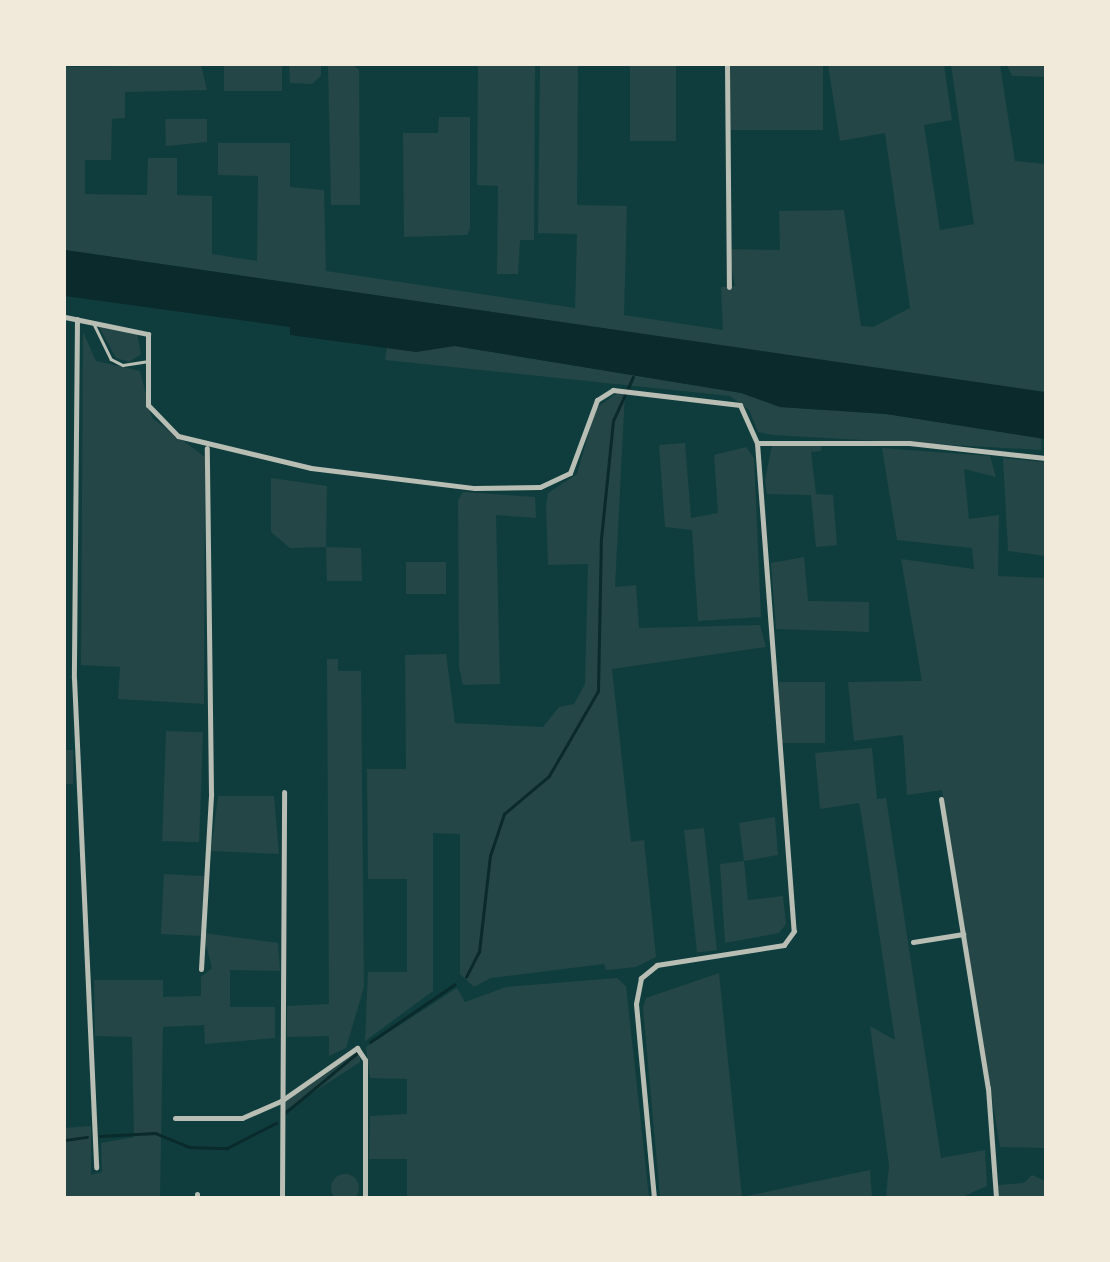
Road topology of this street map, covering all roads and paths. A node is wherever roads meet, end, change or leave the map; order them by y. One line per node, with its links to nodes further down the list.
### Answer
1 (727, 65): 2 (street)
2 (729, 287)
3 (65, 317): 4 (street)
4 (77, 319): 5 (street); 11 (street)
5 (92, 321): 6 (lane); 6 (street)
6 (148, 361): 8 (street)
7 (757, 443): 8 (street); 9 (street); 22 (street)
8 (207, 448): 16 (street)
9 (1045, 458)
10 (65, 677): 11 (street)
11 (75, 678): 19 (street)
12 (284, 792): 17 (street)
13 (941, 799): 14 (street)
14 (962, 934): 15 (street); 23 (street)
15 (913, 942)
16 (201, 969)
17 (281, 1101): 18 (street); 20 (street); 21 (street)
18 (175, 1118)
19 (96, 1168)
20 (282, 1197)
21 (365, 1197)
22 (654, 1197)
23 (996, 1197)

